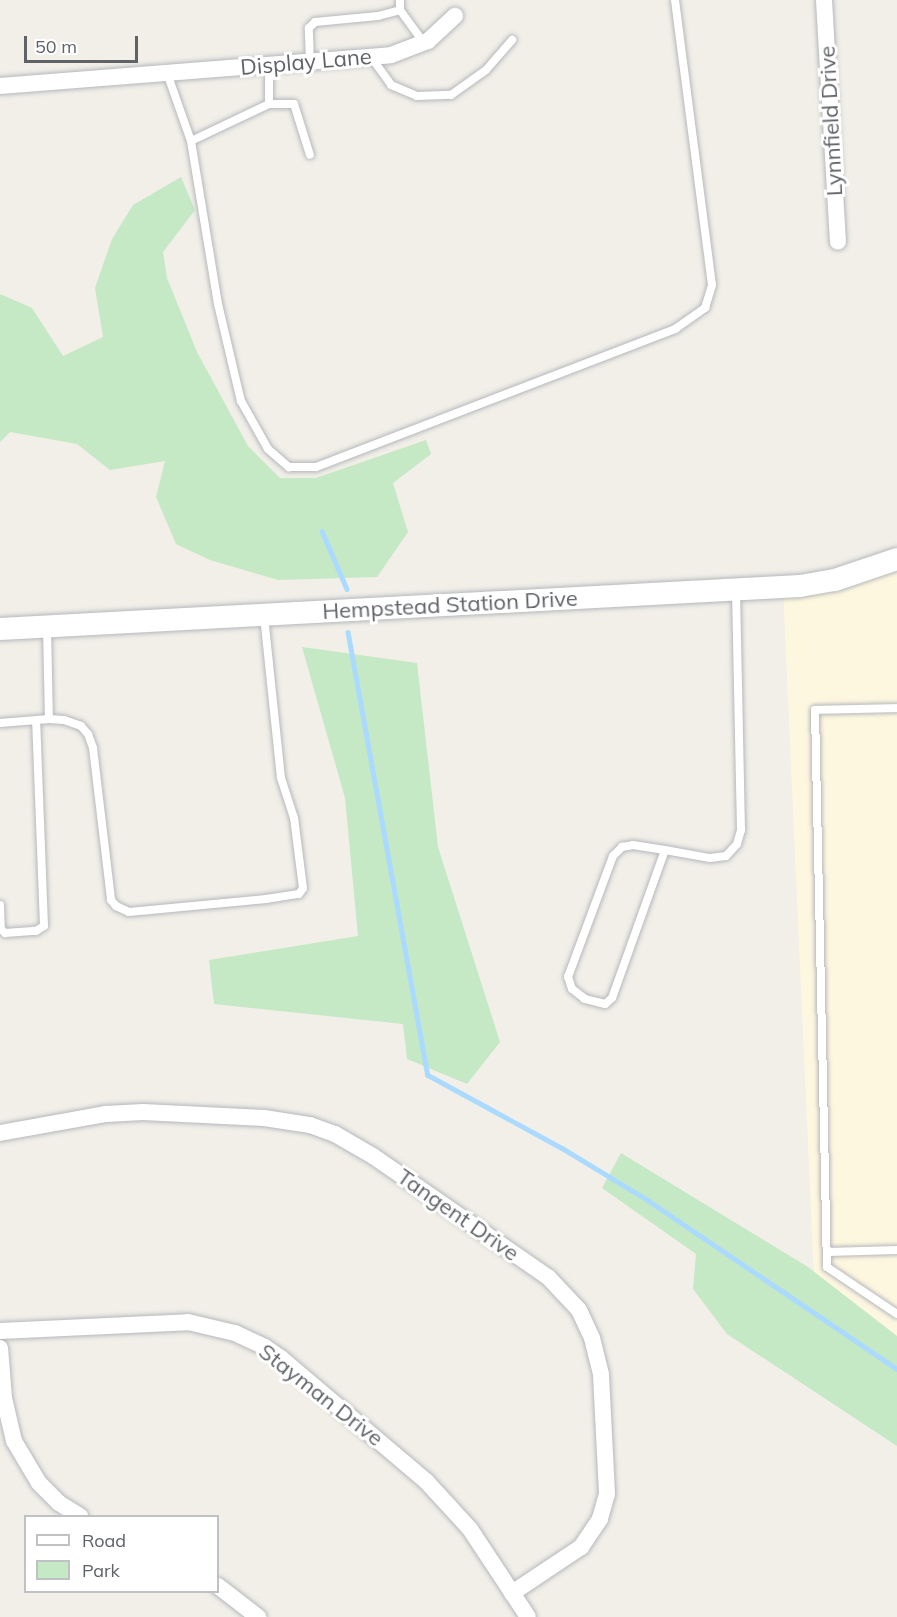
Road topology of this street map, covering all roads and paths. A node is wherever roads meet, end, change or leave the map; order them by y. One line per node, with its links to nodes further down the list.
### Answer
1 (675, 0): 13 (lane)
2 (824, 0): 15 (street, Lynnfield Drive)
3 (400, 5): 6 (lane); 8 (lane)
4 (455, 16): 6 (street, Display Lane)
5 (512, 40): 7 (lane)
6 (424, 43): 7 (street, Display Lane)
7 (370, 57): 8 (street, Display Lane)
8 (309, 63): 9 (street, Display Lane)
9 (269, 66): 10 (street, Display Lane); 12 (lane)
10 (167, 73): 11 (street, Display Lane); 13 (lane)
11 (0, 86)
12 (269, 104): 13 (lane); 14 (lane)
13 (192, 141)
14 (310, 155)
15 (838, 242)
16 (897, 559): 17 (street, Hempstead Station Drive)
17 (736, 589): 18 (street, Hempstead Station Drive); 25 (lane)
18 (264, 615): 19 (street, Hempstead Station Drive); 22 (lane)
19 (47, 627): 20 (street, Hempstead Station Drive); 22 (lane)
20 (0, 629)
21 (897, 708): 29 (lane)
22 (49, 719): 23 (lane)
23 (36, 720): 24 (lane); 26 (lane)
24 (0, 723)
25 (665, 850): 25 (lane)
26 (0, 906)
27 (0, 1133): 35 (street, Tangent Drive)
28 (897, 1250): 29 (lane)
29 (827, 1252): 30 (lane)
30 (897, 1314)
31 (0, 1331): 35 (street, Stayman Drive)
32 (0, 1348): 33 (street)
33 (78, 1515)
34 (219, 1587): 36 (street)
35 (512, 1593): 37 (street, Stayman Drive)
36 (258, 1617)
37 (528, 1617)

